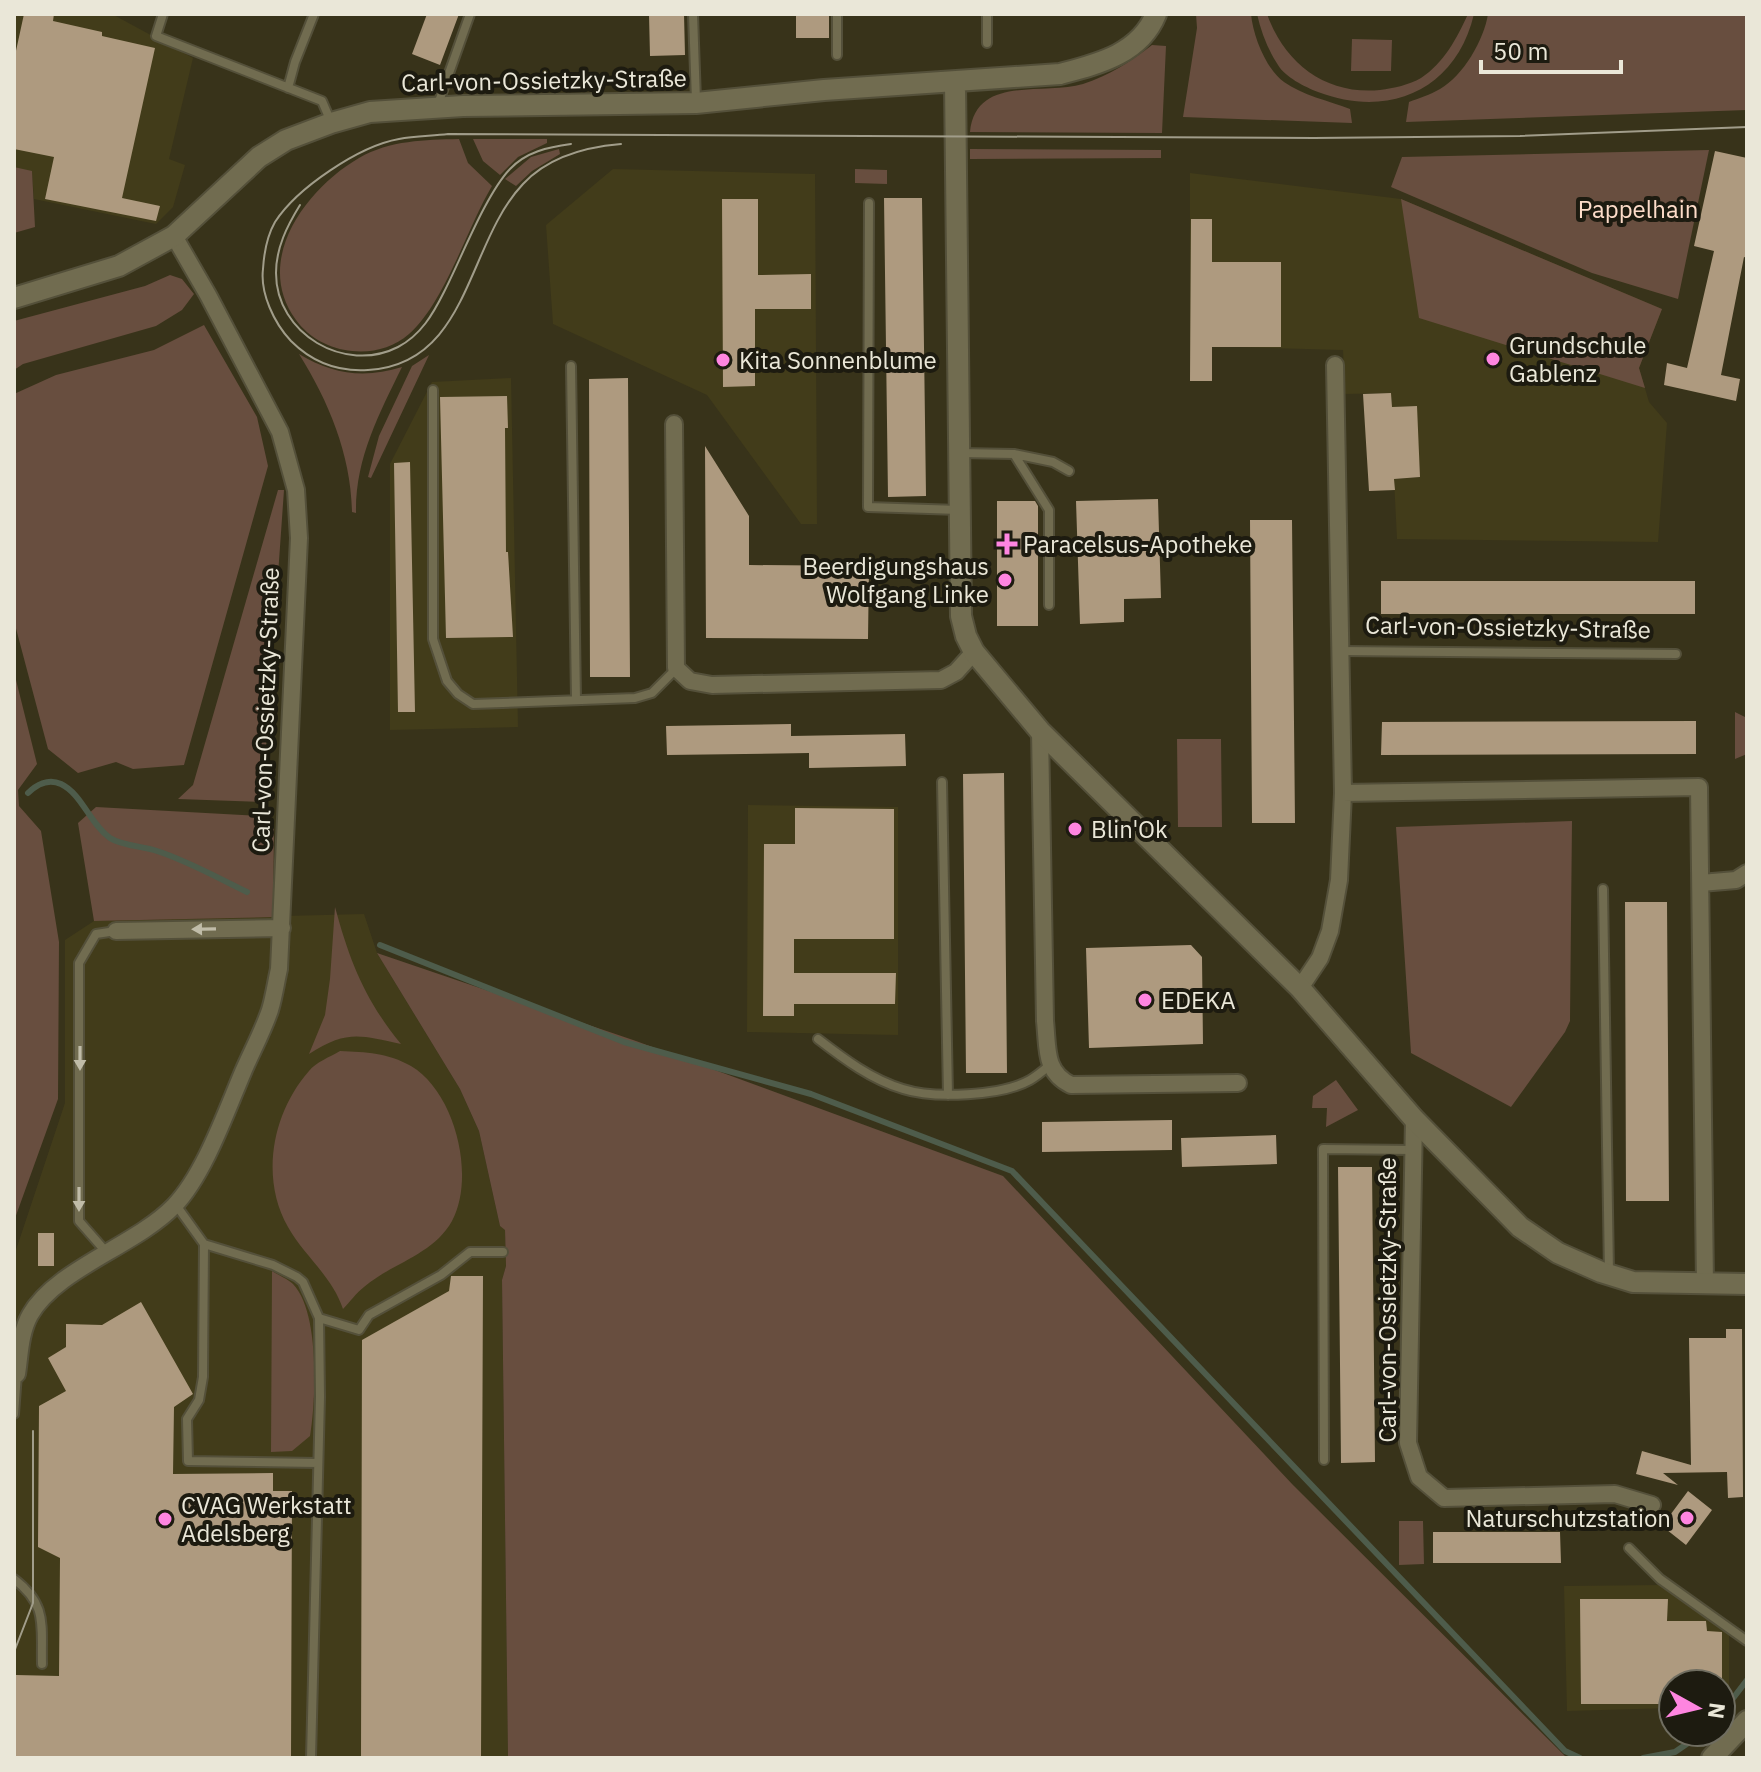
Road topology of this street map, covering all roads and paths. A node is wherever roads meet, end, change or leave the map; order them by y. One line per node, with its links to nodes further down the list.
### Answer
1 (163, 14): 11 (lane)
2 (314, 14): 11 (lane)
3 (470, 14): 13 (lane)
4 (693, 14): 12 (lane)
5 (837, 14): 9 (lane)
6 (987, 14): 8 (lane)
7 (1156, 14): 10 (street, Carl-von-Ossietzky-Straße)
8 (987, 43)
9 (837, 55)
10 (955, 82): 12 (street, Carl-von-Ossietzky-Straße); 22 (street, Carl-von-Ossietzky-Straße)
11 (288, 88): 14 (lane)
12 (696, 103): 13 (street, Carl-von-Ossietzky-Straße)
13 (437, 108): 14 (street, Carl-von-Ossietzky-Straße)
14 (331, 123): 16 (street, Carl-von-Ossietzky-Straße)
15 (869, 203): 25 (lane)
16 (174, 236): 17 (street, Carl-von-Ossietzky-Straße); 38 (street, Carl-von-Ossietzky-Straße)
17 (14, 298)
18 (1335, 365): 27 (street, Carl-von-Ossietzky-Straße)
19 (571, 366): 31 (lane)
20 (433, 390): 31 (lane)
21 (674, 424): 30 (street)
22 (959, 453): 23 (lane); 25 (street, Carl-von-Ossietzky-Straße)
23 (1014, 454): 24 (lane); 26 (lane)
24 (1069, 471)
25 (960, 510): 28 (street, Carl-von-Ossietzky-Straße)
26 (1049, 605)
27 (1340, 651): 29 (lane, Carl-von-Ossietzky-Straße); 34 (street, Carl-von-Ossietzky-Straße)
28 (974, 652): 30 (street); 32 (street, Carl-von-Ossietzky-Straße)
29 (1676, 654)
30 (676, 668): 31 (lane)
31 (576, 700)
32 (1040, 731): 40 (street, Carl-von-Ossietzky-Straße); 42 (street)
33 (942, 782): 44 (lane)
34 (1343, 793): 36 (street); 40 (street, Carl-von-Ossietzky-Straße)
35 (1747, 873): 36 (street)
36 (1701, 883): 53 (street)
37 (1603, 889): 51 (lane)
38 (282, 928): 39 (street, one-way to 39); 47 (street, Carl-von-Ossietzky-Straße)
39 (116, 931): 50 (lane, one-way to 50)
40 (1300, 988): 45 (street, Carl-von-Ossietzky-Straße)
41 (818, 1039): 44 (lane)
42 (1050, 1065): 43 (street); 44 (lane)
43 (1238, 1083)
44 (948, 1095)
45 (1414, 1119): 46 (street, Carl-von-Ossietzky-Straße); 51 (street, Carl-von-Ossietzky-Straße)
46 (1413, 1150): 57 (lane); 59 (street, Carl-von-Ossietzky-Straße)
47 (175, 1205): 48 (lane); 50 (street, Carl-von-Ossietzky-Straße)
48 (204, 1244): 54 (lane); 58 (lane)
49 (503, 1252): 54 (lane)
50 (107, 1254): 55 (street, Carl-von-Ossietzky-Straße)
51 (1609, 1275): 53 (street, Carl-von-Ossietzky-Straße)
52 (1747, 1284): 53 (street, Carl-von-Ossietzky-Straße)
53 (1705, 1285)
54 (319, 1318): 58 (lane)
55 (17, 1374): 56 (lane)
56 (14, 1414)
57 (1324, 1460)
58 (318, 1463): 65 (lane)
59 (1652, 1505)
60 (1629, 1548): 62 (lane)
61 (14, 1579): 63 (lane)
62 (1747, 1641)
63 (42, 1664)
64 (1747, 1721): 66 (street)
65 (311, 1758)
66 (1712, 1758)

